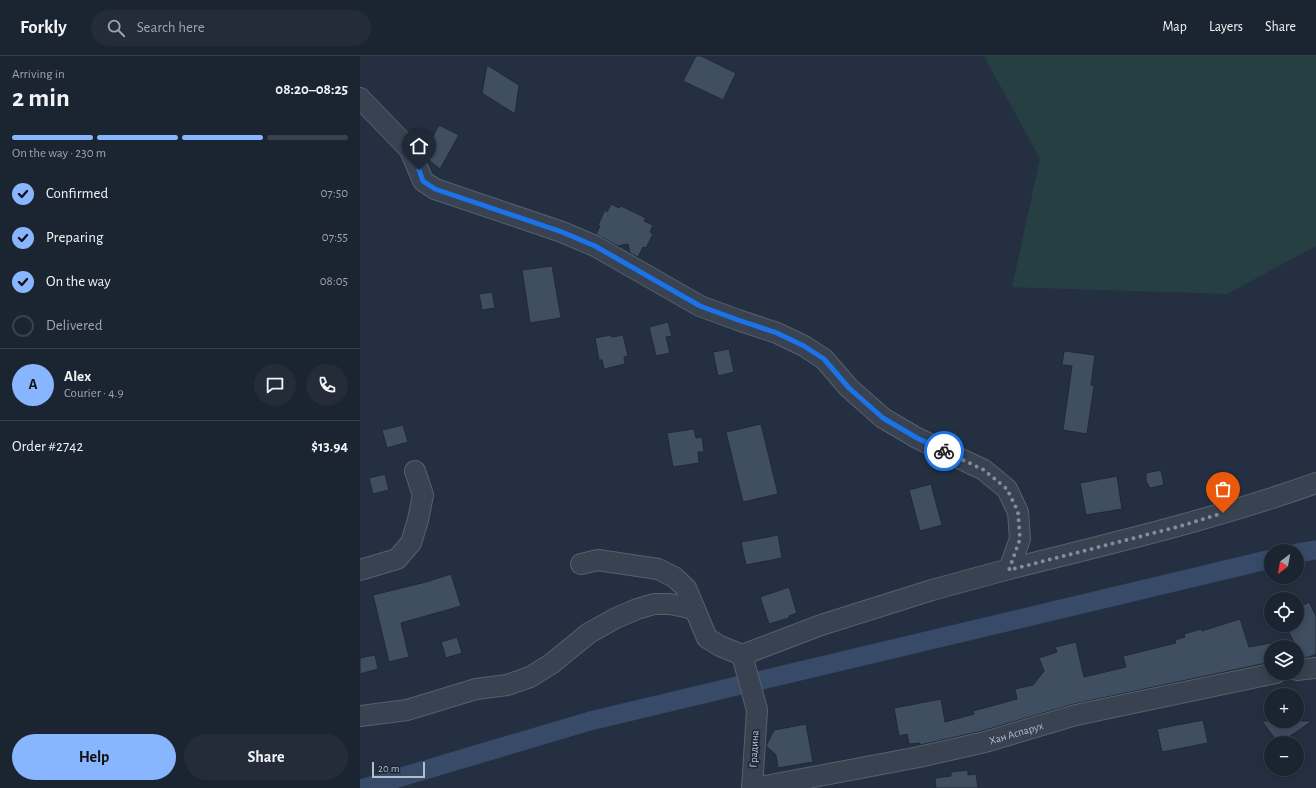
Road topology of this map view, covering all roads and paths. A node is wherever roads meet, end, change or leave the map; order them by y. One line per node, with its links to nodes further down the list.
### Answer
1 (360, 98): 6 (street)
2 (415, 471): 5 (street)
3 (1316, 483): 6 (street)
4 (581, 564): 7 (street)
5 (360, 570)
6 (1009, 570): 8 (street)
7 (695, 610): 8 (street); 12 (street)
8 (742, 655): 13 (street, Градина)
9 (1316, 668): 10 (street)
10 (1304, 669)
11 (1264, 676): 13 (street, Хан Аспарух)
12 (360, 716)
13 (754, 788)

